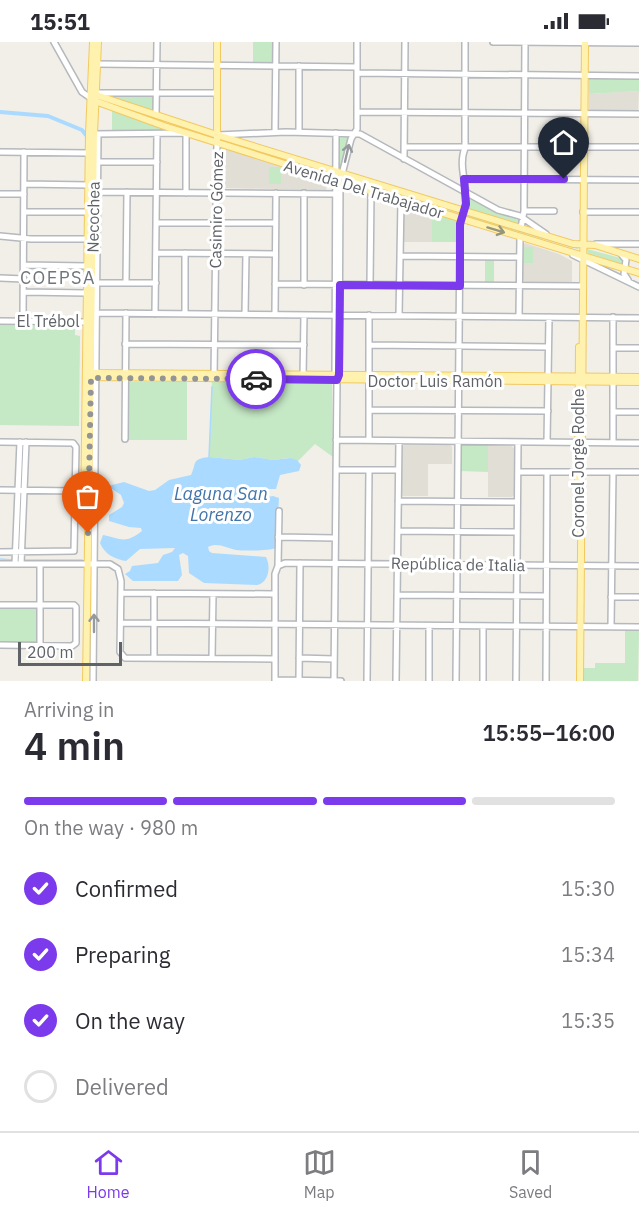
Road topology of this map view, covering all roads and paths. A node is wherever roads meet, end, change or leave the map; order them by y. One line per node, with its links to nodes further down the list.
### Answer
1 (54, 42): 27 (street)
2 (93, 42): 27 (main road, Necochea)
3 (98, 42): 14 (main road, Necochea)
4 (157, 42): 15 (street)
5 (217, 42): 16 (main road, Casimiro Gómez)
6 (276, 42): 17 (street)
7 (357, 42): 19 (street)
8 (405, 42): 20 (street)
9 (465, 42): 21 (street)
10 (493, 42): 11 (street)
11 (525, 42): 12 (street); 22 (street)
12 (585, 42): 13 (street); 23 (main road, Coronel Jorge Rodhe)
13 (639, 43)
14 (97, 64): 15 (street); 27 (main road, Necochea)
15 (157, 65): 16 (street); 25 (street)
16 (217, 65): 17 (street); 26 (main road, Casimiro Gómez)
17 (276, 66): 18 (street); 36 (street)
18 (299, 66): 19 (street); 37 (street)
19 (357, 70): 20 (street); 28 (street)
20 (405, 74): 21 (street); 29 (street)
21 (465, 74): 22 (street); 30 (street)
22 (525, 75): 23 (street); 31 (street)
23 (584, 75): 24 (street); 32 (main road, Coronel Jorge Rodhe)
24 (639, 76)
25 (157, 93): 26 (street); 27 (street); 35 (street)
26 (217, 93): 43 (main road, Casimiro Gómez)
27 (94, 97): 35 (main road, Avenida Del Trabajador); 38 (main road, Avenida Del Trabajador); 41 (main road, Necochea); 51 (main road, Necochea)
28 (357, 112): 29 (street); 40 (street)
29 (405, 112): 30 (street); 44 (street)
30 (465, 113): 31 (street); 45 (street)
31 (525, 113): 32 (street); 48 (street)
32 (584, 114): 33 (street); 46 (main road, Coronel Jorge Rodhe)
33 (639, 114)
34 (137, 116): 34 (street)
35 (159, 117): 43 (main road, Avenida Del Trabajador)
36 (275, 132): 37 (street); 43 (street)
37 (299, 132): 39 (street)
38 (186, 133): 42 (street); 43 (main road, Avenida Del Trabajador); 67 (street)
39 (336, 133): 40 (street); 55 (street)
40 (354, 133): 52 (street); 56 (street, one-way to 40)
41 (96, 134): 42 (street); 53 (street); 147 (main road, Necochea)
42 (157, 134): 54 (street)
43 (217, 139): 55 (main road, Avenida Del Trabajador); 56 (main road, Avenida Del Trabajador); 68 (street, Casimiro Gómez)
44 (404, 147): 45 (street); 52 (street)
45 (465, 147): 48 (street); 57 (street)
46 (584, 147): 47 (street); 48 (street); 59 (main road, Coronel Jorge Rodhe)
47 (639, 147)
48 (525, 148): 58 (street)
49 (0, 152): 50 (street)
50 (24, 153): 51 (street); 61 (street)
51 (89, 153): 62 (main road, Necochea)
52 (404, 159): 70 (street)
53 (98, 162): 54 (street); 64 (street)
54 (157, 162): 66 (street)
55 (335, 171): 56 (main road, Avenida Del Trabajador)
56 (339, 178): 63 (main road, Avenida Del Trabajador); 74 (street); 76 (main road, Avenida Del Trabajador)
57 (464, 179): 58 (street); 70 (street)
58 (524, 179): 59 (street); 82 (street)
59 (583, 179): 60 (street); 80 (main road, Coronel Jorge Rodhe)
60 (639, 180)
61 (24, 184): 62 (street); 72 (street)
62 (88, 185): 79 (main road, Necochea)
63 (371, 191): 75 (main road, Avenida Del Trabajador); 120 (street)
64 (98, 192): 65 (street); 113 (street)
65 (127, 192): 66 (street); 114 (street)
66 (157, 192): 67 (street); 84 (street)
67 (186, 193): 68 (street)
68 (216, 193): 69 (street); 85 (street, Casimiro Gómez)
69 (276, 193): 73 (street); 86 (street)
70 (466, 193): 76 (street); 82 (street)
71 (0, 194): 72 (street)
72 (24, 194): 78 (street)
73 (304, 194): 74 (street); 118 (street)
74 (337, 194): 119 (street)
75 (401, 200): 83 (main road, Avenida Del Trabajador); 101 (street)
76 (465, 211): 83 (street); 87 (main road, Avenida Del Trabajador)
77 (554, 211): 82 (street)
78 (24, 212): 79 (street); 91 (street)
79 (88, 212): 92 (main road, Necochea)
80 (583, 212): 81 (street); 94 (main road, Coronel Jorge Rodhe)
81 (639, 212)
82 (524, 214): 87 (street); 90 (street)
83 (461, 219): 89 (main road, Avenida Del Trabajador, one-way to 89); 102 (street)
84 (156, 223): 85 (street); 95 (street)
85 (216, 223): 86 (street); 97 (street, Casimiro Gómez)
86 (275, 224): 99 (street)
87 (521, 228): 90 (main road, Avenida Del Trabajador)
88 (0, 236): 91 (street)
89 (520, 237): 103 (street); 104 (main road, Avenida Del Trabajador)
90 (549, 237): 94 (main road, Avenida Del Trabajador)
91 (24, 238): 92 (street); 106 (street)
92 (88, 239): 107 (main road, Necochea)
93 (639, 244): 94 (street)
94 (588, 246): 94 (street); 100 (main road, Avenida Del Trabajador); 104 (main road, Coronel Jorge Rodhe)
95 (156, 253): 96 (street); 115 (street)
96 (185, 253): 97 (street); 131 (street)
97 (216, 254): 98 (street); 132 (street, Casimiro Gómez)
98 (246, 254): 99 (street); 133 (street)
99 (275, 254): 117 (street)
100 (621, 254): 105 (main road, Avenida Del Trabajador); 108 (street)
101 (400, 256): 102 (street); 121 (street)
102 (460, 256): 103 (street); 122 (street)
103 (519, 257): 123 (street)
104 (582, 258): 108 (main road, Avenida Del Trabajador); 110 (street); 124 (main road, Coronel Jorge Rodhe); 142 (main road, Coronel Jorge Rodhe)
105 (639, 259)
106 (24, 265): 107 (street); 112 (street)
107 (87, 266): 127 (main road, Necochea)
108 (624, 270): 109 (main road, Avenida Del Trabajador); 110 (street); 116 (street)
109 (639, 273)
110 (611, 274): 116 (street)
111 (0, 278): 112 (street)
112 (24, 279): 126 (street)
113 (96, 283): 114 (street); 128 (street)
114 (126, 283): 115 (street)
115 (156, 283): 130 (street)
116 (632, 283): 125 (street)
117 (275, 284): 118 (street); 134 (street)
118 (304, 285): 119 (street)
119 (337, 285): 120 (street); 136 (street)
120 (370, 285): 121 (street)
121 (400, 285): 122 (street); 138 (street)
122 (460, 286): 123 (street); 139 (street)
123 (519, 286): 124 (street); 140 (street)
124 (580, 286): 142 (main road, Coronel Jorge Rodhe)
125 (639, 287)
126 (24, 292): 127 (street); 146 (street)
127 (87, 292): 147 (main road, Necochea)
128 (96, 313): 129 (street); 147 (street)
129 (126, 313): 130 (street); 148 (street)
130 (155, 314): 131 (street)
131 (184, 314): 132 (street)
132 (215, 314): 133 (street); 149 (street, Casimiro Gómez)
133 (245, 314): 134 (street)
134 (274, 315): 135 (street)
135 (304, 315): 136 (street); 150 (street)
136 (337, 315): 137 (street); 159 (street)
137 (369, 315): 138 (street); 151 (street)
138 (399, 316): 139 (street)
139 (459, 316): 140 (street); 152 (street)
140 (519, 316): 141 (street)
141 (549, 317): 142 (street); 153 (street)
142 (581, 317): 143 (street); 165 (main road, Coronel Jorge Rodhe)
143 (614, 317): 144 (street); 154 (street)
144 (639, 318)
145 (0, 321): 146 (street, El Trébol)
146 (24, 321): 147 (street, El Trébol)
147 (91, 322): 156 (main road, Necochea)
148 (126, 344): 149 (street); 157 (street)
149 (215, 344): 150 (street); 158 (street, Casimiro Gómez)
150 (304, 345): 160 (street)
151 (369, 345): 152 (street); 161 (street)
152 (459, 346): 153 (street); 163 (street)
153 (548, 347): 164 (street)
154 (613, 348): 155 (street); 166 (street)
155 (639, 348)
156 (91, 375): 157 (main road, Doctor Luis Ramón); 216 (main road, Necochea); 216 (street)
157 (125, 376): 158 (main road, Doctor Luis Ramón); 173 (street)
158 (214, 376): 160 (main road, Doctor Luis Ramón)
159 (336, 376): 160 (main road, Doctor Luis Ramón); 161 (main road, Doctor Luis Ramón); 174 (street)
160 (303, 377)
161 (369, 377): 163 (main road, Doctor Luis Ramón); 168 (street)
162 (639, 377): 166 (main road, Doctor Luis Ramón)
163 (459, 378): 164 (main road, Doctor Luis Ramón); 169 (street)
164 (548, 379): 165 (main road, Doctor Luis Ramón); 170 (street)
165 (581, 379): 166 (main road, Doctor Luis Ramón); 182 (main road, Coronel Jorge Rodhe)
166 (613, 379): 167 (main road, Doctor Luis Ramón); 171 (street)
167 (639, 382)
168 (369, 410): 169 (street); 175 (street)
169 (459, 411): 170 (street); 177 (street)
170 (548, 411): 181 (street)
171 (613, 412): 172 (street); 183 (street)
172 (639, 412)
173 (125, 438)
174 (336, 440): 175 (street); 185 (street)
175 (369, 440): 176 (street)
176 (399, 441): 177 (street); 187 (street)
177 (458, 441): 180 (street); 197 (street)
178 (0, 442): 179 (street)
179 (23, 442): 194 (street); 195 (street)
180 (518, 442): 181 (street); 188 (street)
181 (547, 442): 182 (street)
182 (580, 442): 183 (street); 190 (main road, Coronel Jorge Rodhe)
183 (613, 442): 184 (street)
184 (639, 443)
185 (336, 470): 186 (street); 204 (street)
186 (369, 470): 187 (street); 209 (street)
187 (398, 470): 196 (street)
188 (518, 472): 189 (street); 198 (street)
189 (547, 472): 190 (street); 217 (street)
190 (580, 472): 191 (street); 218 (main road, Coronel Jorge Rodhe)
191 (613, 472): 192 (street); 219 (street)
192 (639, 472)
193 (0, 490): 194 (street)
194 (21, 490): 195 (street); 206 (street)
195 (76, 491): 206 (street)
196 (398, 501): 197 (street); 200 (street)
197 (458, 501): 198 (street); 201 (street)
198 (518, 502): 202 (street)
199 (279, 512): 203 (street)
200 (398, 531): 201 (street); 210 (street)
201 (458, 531): 202 (street); 213 (street)
202 (517, 532): 214 (street)
203 (278, 537): 204 (street); 220 (street)
204 (335, 538): 208 (street)
205 (0, 552): 206 (street)
206 (18, 552): 212 (street)
207 (300, 563): 208 (street, República de Italia); 220 (street, República de Italia); 238 (street)
208 (335, 563): 209 (street, República de Italia); 239 (street)
209 (368, 563): 210 (street, República de Italia); 240 (street)
210 (398, 563): 213 (street, República de Italia); 226 (street)
211 (0, 564): 212 (street)
212 (18, 564): 215 (street)
213 (458, 564): 214 (street, República de Italia); 227 (street)
214 (517, 564): 217 (street, República de Italia); 228 (street)
215 (40, 565): 216 (street); 232 (street)
216 (88, 565): 222 (street); 257 (main road, Necochea); 258 (street, one-way to 216)
217 (547, 565): 218 (street, República de Italia); 229 (street)
218 (579, 565): 219 (street, República de Italia); 247 (main road, Coronel Jorge Rodhe)
219 (612, 565): 221 (street, República de Italia); 230 (street)
220 (278, 566): 225 (street)
221 (639, 566)
222 (121, 593): 223 (street); 234 (street)
223 (154, 593): 224 (street); 235 (street)
224 (213, 594): 225 (street); 236 (street)
225 (275, 594): 237 (street)
226 (397, 595): 227 (street); 241 (street)
227 (457, 596): 228 (street); 243 (street)
228 (517, 596): 229 (street); 245 (street)
229 (546, 596): 246 (street)
230 (611, 597): 231 (street); 248 (street)
231 (639, 597)
232 (40, 604): 233 (street); 251 (street); 251 (street)
233 (0, 605)
234 (121, 623): 235 (street); 252 (street)
235 (154, 624): 236 (street); 252 (street)
236 (213, 624): 237 (street); 253 (street)
237 (275, 624): 238 (street); 254 (street)
238 (300, 625): 239 (street); 255 (street)
239 (334, 625): 240 (street); 256 (street)
240 (367, 625): 241 (street); 263 (street)
241 (397, 625): 242 (street); 264 (street)
242 (429, 626): 243 (street); 265 (street)
243 (457, 626): 244 (street); 266 (street)
244 (483, 626): 245 (street); 267 (street)
245 (516, 626): 246 (street); 268 (street)
246 (546, 626): 247 (street); 269 (street)
247 (579, 627): 248 (street); 270 (main road, Coronel Jorge Rodhe)
248 (611, 627): 249 (street)
249 (639, 627)
250 (0, 645): 251 (street)
251 (40, 646)
252 (154, 658): 253 (street)
253 (212, 658): 254 (street)
254 (275, 658): 259 (street)
255 (299, 658): 256 (street); 260 (street)
256 (334, 658): 261 (street)
257 (84, 681)
258 (93, 681)
259 (275, 681): 260 (street)
260 (299, 681): 261 (street)
261 (334, 681): 262 (street)
262 (341, 681)
263 (367, 681)
264 (396, 681)
265 (429, 681)
266 (456, 681)
267 (483, 681)
268 (516, 681)
269 (546, 681)
270 (579, 681)

